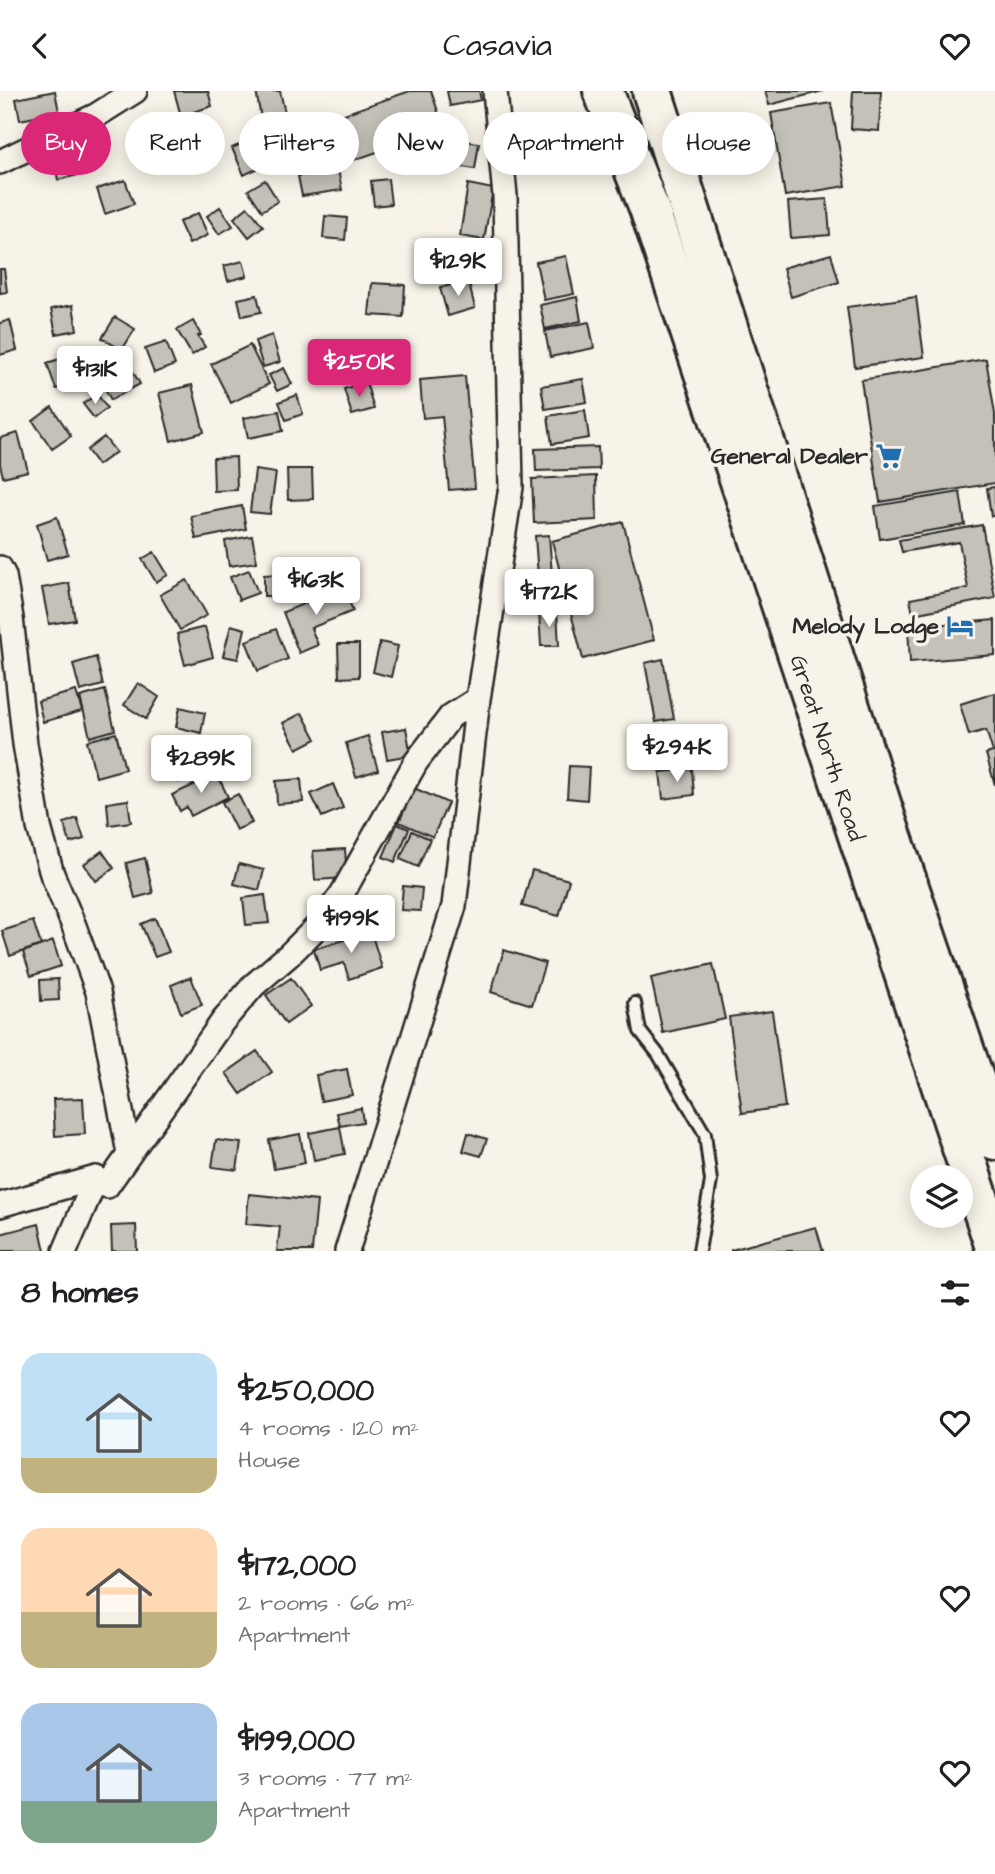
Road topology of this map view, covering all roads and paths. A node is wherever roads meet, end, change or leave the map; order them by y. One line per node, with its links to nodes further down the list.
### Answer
1 (135, 91): 5 (street)
2 (495, 91): 7 (street)
3 (603, 91): 13 (highway, Great North Road)
4 (652, 91): 9 (highway, Great North Road)
5 (0, 162)
6 (0, 568): 10 (street)
7 (478, 699): 10 (street); 15 (street)
8 (635, 1003): 16 (lane)
9 (995, 1140)
10 (130, 1153): 11 (street)
11 (96, 1178): 12 (street); 14 (street)
12 (0, 1205)
13 (995, 1247)
14 (65, 1251)
15 (347, 1251)
16 (699, 1251)

